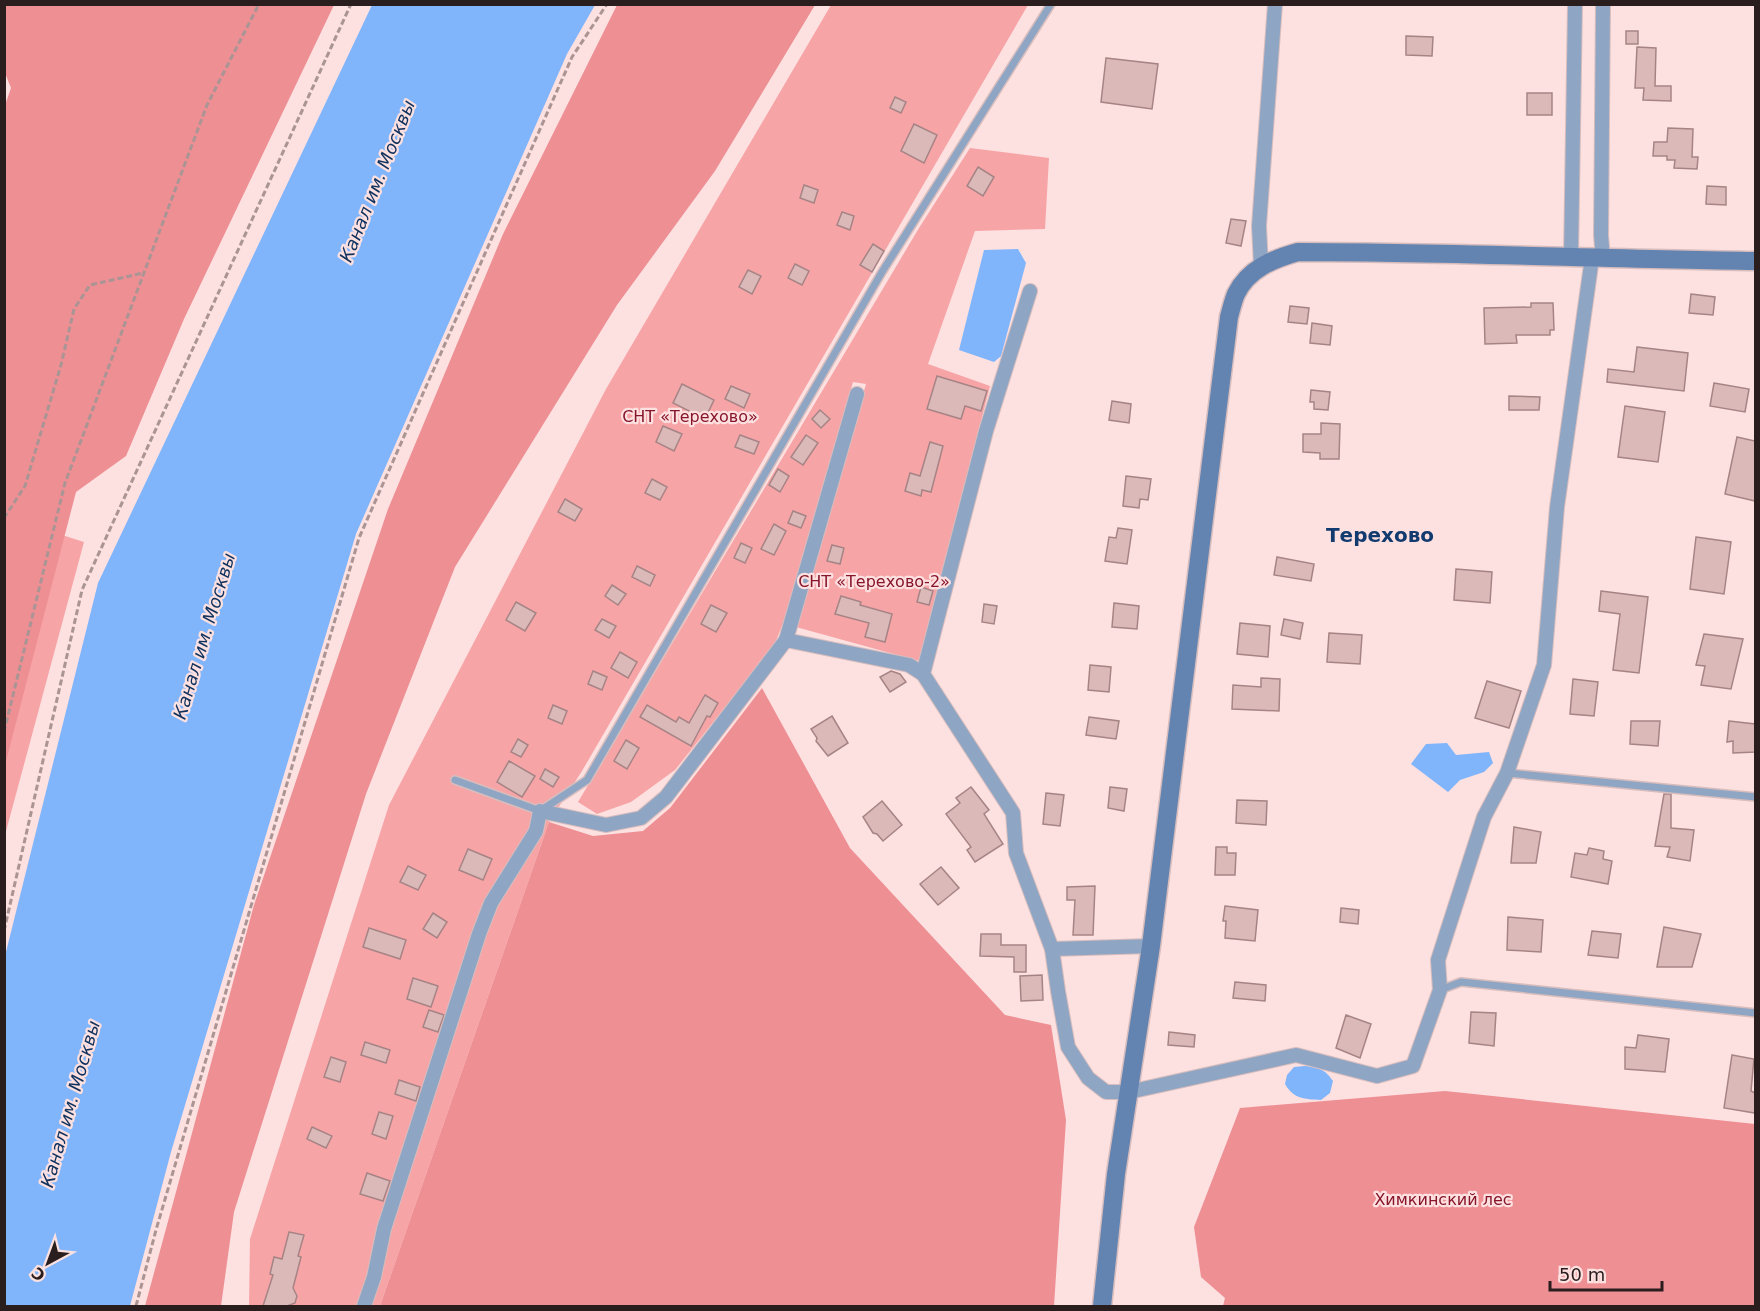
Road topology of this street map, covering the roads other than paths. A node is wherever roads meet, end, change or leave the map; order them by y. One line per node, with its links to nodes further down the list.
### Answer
1 (1051, 4): 16 (lane)
2 (1275, 4): 8 (street)
3 (1575, 4): 5 (street)
4 (1603, 4): 6 (street)
5 (1571, 257): 6 (main road); 8 (main road)
6 (1598, 258): 7 (main road); 13 (street)
7 (1755, 261)
8 (1261, 266): 17 (main road)
9 (1030, 291): 12 (street)
10 (857, 394): 11 (street)
11 (786, 640): 12 (street); 16 (street)
12 (923, 674): 18 (street)
13 (1507, 773): 15 (lane); 19 (street)
14 (455, 780): 16 (lane)
15 (1755, 797)
16 (540, 811): 22 (street)
17 (1150, 946): 18 (street); 21 (main road)
18 (1052, 949): 21 (street)
19 (1440, 990): 20 (lane); 21 (street)
20 (1755, 1013)
21 (1130, 1092): 23 (main road)
22 (364, 1306)
23 (1102, 1306)

